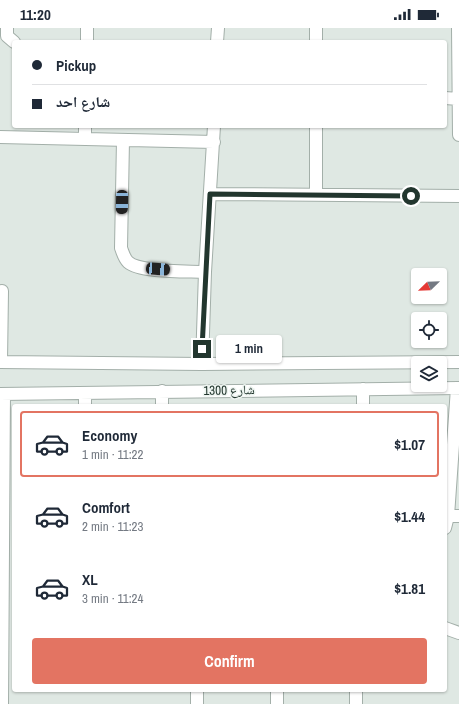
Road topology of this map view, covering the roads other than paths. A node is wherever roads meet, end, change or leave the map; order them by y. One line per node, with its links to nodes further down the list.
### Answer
1 (7, 28): 6 (street)
2 (87, 28): 7 (street)
3 (218, 28): 8 (street)
4 (316, 28): 9 (street)
5 (458, 28): 11 (street)
6 (12, 40)
7 (87, 40)
8 (217, 40)
9 (316, 40)
10 (447, 98): 11 (street)
11 (459, 99): 15 (street)
12 (85, 128): 17 (street)
13 (214, 128): 19 (street)
14 (316, 128): 21 (street)
15 (459, 136)
16 (0, 137): 17 (street)
17 (85, 139): 18 (street)
18 (123, 140): 19 (street); 23 (street)
19 (214, 142): 20 (street)
20 (210, 194): 21 (street); 23 (street)
21 (316, 195): 22 (street)
22 (459, 196)
23 (205, 272): 27 (street)
24 (2, 291): 25 (street)
25 (1, 362): 27 (street, شارع 1300)
26 (459, 362): 27 (street, شارع 1300)
27 (202, 364)
28 (458, 388): 29 (street, شارع 1300); 36 (street)
29 (363, 389): 30 (street, شارع 1300); 35 (street)
30 (162, 391): 31 (street, شارع 1300); 34 (street)
31 (85, 393): 32 (street, شارع 1300); 33 (street)
32 (2, 394): 37 (street)
33 (85, 404)
34 (162, 404)
35 (363, 404)
36 (451, 516)
37 (1, 600): 38 (street)
38 (8, 627): 41 (street)
39 (447, 629): 40 (street)
40 (459, 633)
41 (1, 680): 45 (street)
42 (197, 692): 46 (street)
43 (277, 692): 47 (street)
44 (356, 692): 48 (street)
45 (2, 704)
46 (198, 704)
47 (277, 704)
48 (356, 704)

